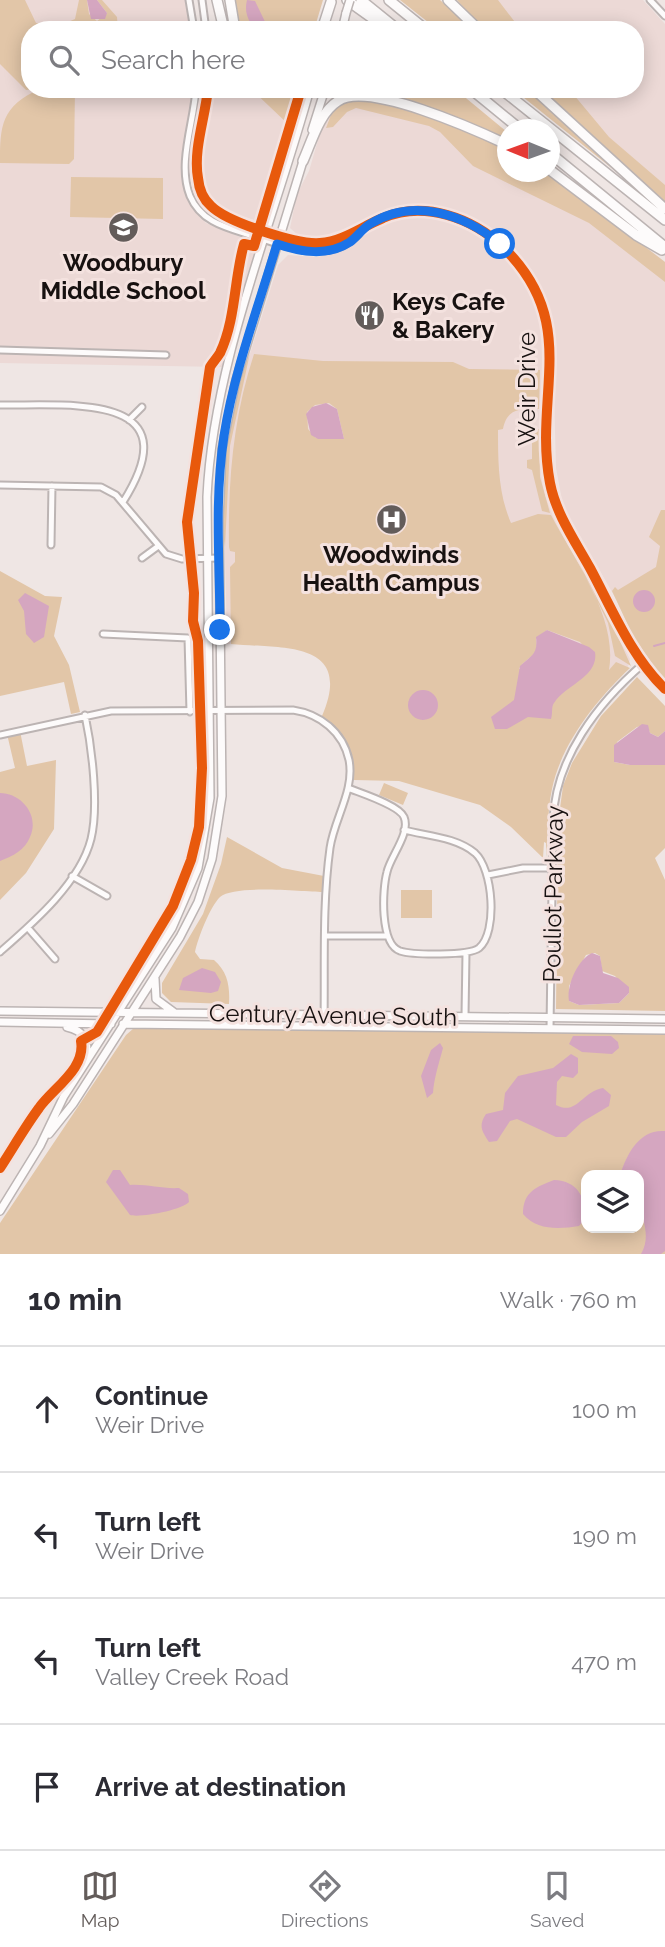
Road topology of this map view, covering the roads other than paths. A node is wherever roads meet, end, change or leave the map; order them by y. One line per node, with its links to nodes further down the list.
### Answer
1 (189, 0): 12 (street)
2 (202, 0): 13 (street)
3 (217, 0): 14 (highway)
4 (230, 0): 15 (highway)
5 (348, 0): 17 (main road, bridge); 18 (highway)
6 (361, 0): 19 (highway)
7 (389, 0): 20 (highway)
8 (448, 0): 21 (highway)
9 (650, 0): 11 (street)
10 (332, 1): 16 (highway)
11 (665, 16)
12 (192, 21)
13 (205, 21)
14 (222, 21)
15 (234, 21)
16 (326, 21)
17 (344, 21)
18 (377, 21)
19 (387, 21)
20 (415, 21)
21 (470, 21)
22 (195, 98): 41 (street, Weir Drive)
23 (207, 98): 39 (street, Weir Drive)
24 (307, 98): 39 (main road)
25 (322, 98): 33 (main road)
26 (345, 98): 33 (highway)
27 (367, 98): 32 (highway)
28 (482, 98): 31 (highway)
29 (512, 98): 37 (highway)
30 (544, 98): 36 (highway)
31 (508, 119)
32 (497, 140)
33 (303, 161): 40 (main road)
34 (560, 161): 43 (highway)
35 (560, 178): 43 (highway)
36 (665, 209)
37 (665, 220)
38 (363, 229): 40 (street, Weir Drive); 42 (street, Weir Drive); 58 (street, Weir Drive)
39 (268, 231): 40 (street, Weir Drive); 41 (main road)
40 (279, 235): 42 (main road)
41 (265, 240): 42 (street, Weir Drive); 55 (main road)
42 (277, 244): 56 (main road)
43 (665, 250)
44 (0, 350): 45 (street)
45 (166, 355)
46 (0, 405): 48 (street)
47 (142, 407): 48 (street)
48 (129, 420): 51 (street)
49 (0, 485): 50 (street)
50 (52, 486): 51 (street); 52 (street)
51 (123, 502): 53 (street)
52 (51, 545)
53 (157, 547): 54 (street); 55 (street)
54 (142, 558)
55 (208, 558): 56 (street); 61 (main road)
56 (219, 558): 60 (main road)
57 (103, 634): 62 (street)
58 (643, 664): 59 (street, Weir Drive); 67 (street, Pouliot Parkway)
59 (665, 689)
60 (221, 709): 61 (street); 65 (street); 77 (main road)
61 (209, 711): 62 (street); 79 (main road)
62 (191, 712): 63 (street)
63 (85, 715): 64 (street); 69 (street)
64 (0, 735)
65 (348, 788): 66 (street); 72 (street)
66 (404, 830): 68 (street); 73 (street)
67 (552, 867): 68 (street); 84 (street, Pouliot Parkway)
68 (488, 875): 75 (street)
69 (72, 876): 70 (street); 71 (street)
70 (107, 897)
71 (28, 928): 74 (street); 76 (street)
72 (326, 936): 73 (street); 82 (street)
73 (386, 936): 75 (street)
74 (0, 953)
75 (466, 953): 83 (street)
76 (55, 959)
77 (156, 975): 80 (main road); 81 (main road)
78 (0, 1011): 79 (main road, Century Avenue South)
79 (117, 1012): 80 (main road, Century Avenue South); 88 (main road)
80 (132, 1013): 81 (main road, Century Avenue South); 89 (main road)
81 (176, 1013): 82 (main road, Century Avenue South)
82 (325, 1014): 83 (main road, Century Avenue South); 90 (street)
83 (465, 1016): 84 (main road, Century Avenue South)
84 (550, 1017): 85 (main road, Century Avenue South); 91 (street, Pouliot Parkway)
85 (665, 1019)
86 (0, 1022): 87 (main road, Century Avenue South)
87 (53, 1023): 88 (main road, Century Avenue South); 93 (main road)
88 (110, 1024): 89 (main road, Century Avenue South); 93 (main road)
89 (125, 1024): 90 (main road, Century Avenue South); 94 (main road)
90 (324, 1025): 91 (main road, Century Avenue South)
91 (550, 1028): 92 (main road, Century Avenue South)
92 (665, 1030)
93 (86, 1062): 94 (main road)
94 (40, 1146): 95 (main road)
95 (0, 1211)

